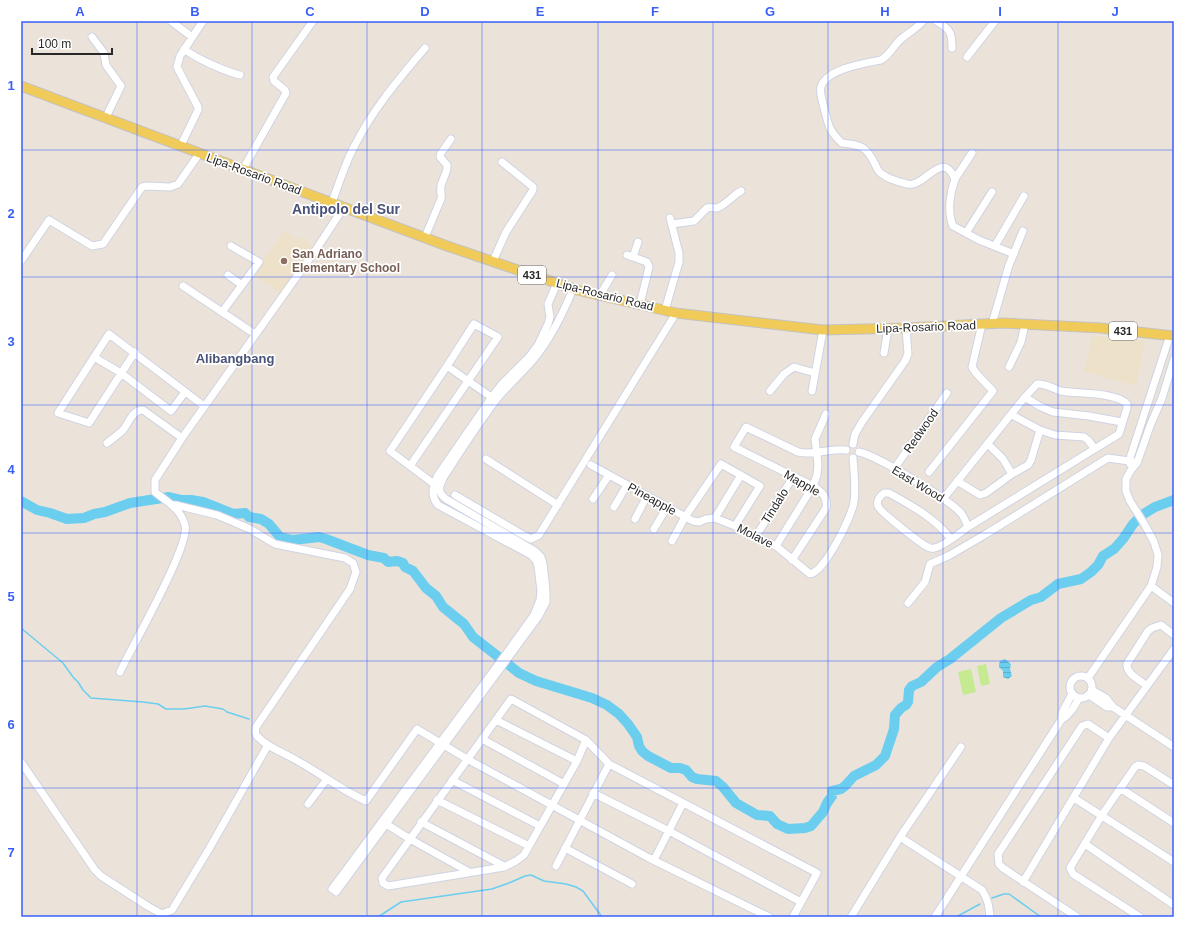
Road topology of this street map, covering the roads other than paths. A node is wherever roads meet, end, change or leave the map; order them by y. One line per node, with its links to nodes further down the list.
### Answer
1 (171, 21): 8 (street)
2 (203, 21): 8 (street)
3 (313, 21): 21 (street)
4 (923, 21): 22 (street)
5 (936, 21): 10 (street)
6 (995, 21): 12 (street)
7 (92, 37): 15 (street)
8 (192, 37): 11 (street)
9 (425, 48): 26 (street)
10 (952, 48)
11 (184, 49): 13 (street); 17 (street)
12 (967, 57)
13 (240, 75)
14 (21, 86): 15 (main road, Lipa-Rosario Road / 431)
15 (106, 117): 17 (main road, Lipa-Rosario Road / 431)
16 (451, 139): 30 (street)
17 (181, 145): 19 (main road, Lipa-Rosario Road / 431)
18 (972, 153): 22 (street)
19 (200, 154): 21 (main road, Lipa-Rosario Road / 431); 35 (street)
20 (502, 162): 36 (street)
21 (242, 169): 26 (main road, Lipa-Rosario Road / 431)
22 (955, 179): 29 (street)
23 (741, 191): 45 (street)
24 (992, 192): 29 (street)
25 (1024, 196): 33 (street)
26 (332, 202): 27 (main road, Lipa-Rosario Road / 431)
27 (344, 208): 30 (main road, Lipa-Rosario Road / 431); 56 (street)
28 (1023, 231): 34 (street)
29 (966, 233): 33 (street)
30 (425, 237): 36 (main road, Lipa-Rosario Road / 431)
31 (638, 242): 44 (street)
32 (231, 246): 40 (street)
33 (995, 246): 34 (street)
34 (1014, 254): 51 (street)
35 (21, 261)
36 (492, 261): 39 (main road, Lipa-Rosario Road / 431)
37 (228, 275): 40 (street)
38 (612, 275): 43 (street)
39 (557, 283): 42 (main road, Lipa-Rosario Road / 431); 48 (street)
40 (242, 285): 46 (street)
41 (183, 286): 46 (street)
42 (573, 289): 43 (main road, Lipa-Rosario Road / 431); 49 (street)
43 (600, 295): 44 (main road, Lipa-Rosario Road / 431)
44 (640, 304): 45 (main road, Lipa-Rosario Road / 431)
45 (665, 310): 47 (main road, Lipa-Rosario Road / 431)
46 (222, 312): 56 (street)
47 (676, 312): 55 (main road, Lipa-Rosario Road / 431); 110 (street)
48 (550, 317): 49 (street); 72 (street)
49 (558, 320): 72 (street)
50 (982, 324): 51 (main road, Lipa-Rosario Road / 431); 53 (main road, Lipa-Rosario Road / 431); 96 (street)
51 (992, 324): 52 (main road, Lipa-Rosario Road / 431)
52 (1025, 324): 57 (main road, Lipa-Rosario Road / 431); 63 (street)
53 (906, 328): 54 (main road, Lipa-Rosario Road / 431); 82 (street)
54 (888, 329): 55 (main road, Lipa-Rosario Road / 431); 59 (street)
55 (823, 330): 65 (street)
56 (255, 334): 73 (street)
57 (1172, 336): 74 (street)
58 (135, 352): 60 (street); 64 (street); 69 (street)
59 (884, 353)
60 (94, 357): 64 (street); 64 (street)
61 (1174, 359): 75 (street)
62 (447, 366): 66 (street); 66 (street); 93 (street)
63 (1009, 367)
64 (121, 373): 69 (street)
65 (815, 373): 67 (street); 68 (street)
66 (468, 380): 72 (street); 93 (street)
67 (770, 391)
68 (812, 391)
69 (185, 392): 73 (street)
70 (947, 393): 94 (street, Redwood)
71 (1025, 397): 77 (street); 78 (street); 78 (street)
72 (494, 399): 102 (street); 129 (street)
73 (204, 406): 80 (street)
74 (1146, 410): 75 (street); 90 (street)
75 (1155, 413): 91 (street)
76 (826, 414): 86 (street)
77 (1012, 415): 79 (street); 83 (street)
78 (1122, 422): 85 (street)
79 (1040, 430): 85 (street); 97 (street)
80 (182, 438): 81 (street); 109 (street)
81 (107, 443)
82 (853, 444): 84 (street); 87 (street)
83 (988, 444): 97 (street); 101 (street)
84 (846, 450): 86 (street); 88 (street)
85 (1095, 450): 117 (street)
86 (817, 452): 100 (street, Mapple); 104 (street)
87 (859, 452): 88 (street); 94 (street, East Wood)
88 (853, 458): 123 (street, Molave)
89 (486, 459): 110 (street)
90 (1129, 460): 91 (street); 95 (street); 125 (street)
91 (1137, 463): 95 (street)
92 (591, 465): 98 (street, Pineapple)
93 (410, 466): 102 (street)
94 (894, 469): 107 (street, East Wood)
95 (1131, 470): 124 (street)
96 (928, 472)
97 (1012, 474): 101 (street)
98 (609, 475): 103 (street, Pineapple); 108 (street)
99 (741, 475): 113 (street); 114 (street); 116 (street)
100 (793, 477): 104 (street, Mapple); 119 (street, Tindalo)
101 (957, 481): 107 (street)
102 (434, 484): 129 (street)
103 (627, 485): 106 (street, Pineapple); 112 (street)
104 (813, 486): 122 (street); 123 (street, Mapple)
105 (455, 495): 110 (street)
106 (647, 496): 111 (street, Pineapple); 115 (street)
107 (943, 499): 117 (street, East Wood)
108 (593, 500)
109 (171, 503): 130 (street); 142 (street)
110 (558, 505)
111 (667, 507): 113 (street, Pineapple); 118 (street)
112 (614, 508)
113 (685, 517): 114 (street, Pineapple); 121 (street)
114 (715, 518): 116 (street, Molave)
115 (635, 519)
116 (735, 526): 119 (street, Molave)
117 (968, 527): 120 (street)
118 (654, 529)
119 (756, 536): 122 (street, Molave)
120 (951, 539): 120 (street)
121 (672, 541)
122 (776, 546): 123 (street, Molave)
123 (792, 560)
124 (1151, 586): 126 (street); 131 (street)
125 (908, 603)
126 (1174, 603)
127 (1174, 635): 132 (street)
128 (1174, 650): 132 (street)
129 (508, 656): 143 (street)
130 (120, 672)
131 (1088, 678): 133 (street); 134 (street)
132 (1147, 686): 136 (street)
133 (1091, 693): 135 (street); 136 (street)
134 (1072, 694): 135 (street); 138 (street)
135 (1079, 698): 138 (street)
136 (1126, 715): 139 (street); 145 (street)
137 (496, 720): 140 (street); 141 (street); 147 (street)
138 (1062, 720): 178 (street)
139 (1109, 738): 156 (street); 179 (street)
140 (482, 739): 146 (street); 152 (street)
141 (586, 740): 147 (street); 149 (street)
142 (268, 745): 148 (street); 150 (street)
143 (441, 745): 146 (street); 150 (street); 164 (street)
144 (961, 747): 168 (street)
145 (1174, 747)
146 (466, 759): 151 (street); 160 (street)
147 (577, 761): 152 (street)
148 (21, 762)
149 (609, 764): 155 (street); 158 (street)
150 (327, 779): 159 (street)
151 (452, 780): 157 (street); 166 (street)
152 (564, 784): 160 (street)
153 (1174, 785): 154 (street)
154 (1120, 788): 161 (street); 165 (street)
155 (593, 793): 162 (street); 167 (street)
156 (1074, 798): 161 (street); 179 (street)
157 (437, 800): 163 (street); 171 (street)
158 (683, 803): 167 (street); 182 (street)
159 (308, 804)
160 (552, 805): 162 (street); 166 (street)
161 (1102, 815): 170 (street); 174 (street)
162 (579, 820): 172 (street); 173 (street)
163 (421, 822): 169 (street); 176 (street)
164 (384, 823): 169 (street); 181 (street)
165 (1174, 823)
166 (540, 826): 171 (street)
167 (669, 831): 173 (street); 182 (street)
168 (900, 837): 178 (street); 186 (street)
169 (410, 839): 177 (street); 177 (street)
170 (1085, 844): 183 (street); 190 (street)
171 (529, 846): 176 (street)
172 (565, 848): 175 (street); 180 (street)
173 (654, 860): 184 (street)
174 (1174, 862)
175 (556, 866)
176 (504, 867): 177 (street)
177 (469, 872)
178 (961, 876): 187 (street); 188 (street)
179 (1023, 882): 189 (street)
180 (632, 884)
181 (334, 890)
182 (801, 902): 185 (street)
183 (1174, 905)
184 (769, 917)
185 (793, 917)
186 (851, 917)
187 (935, 917)
188 (990, 917)
189 (1077, 917)
190 (1140, 917)

